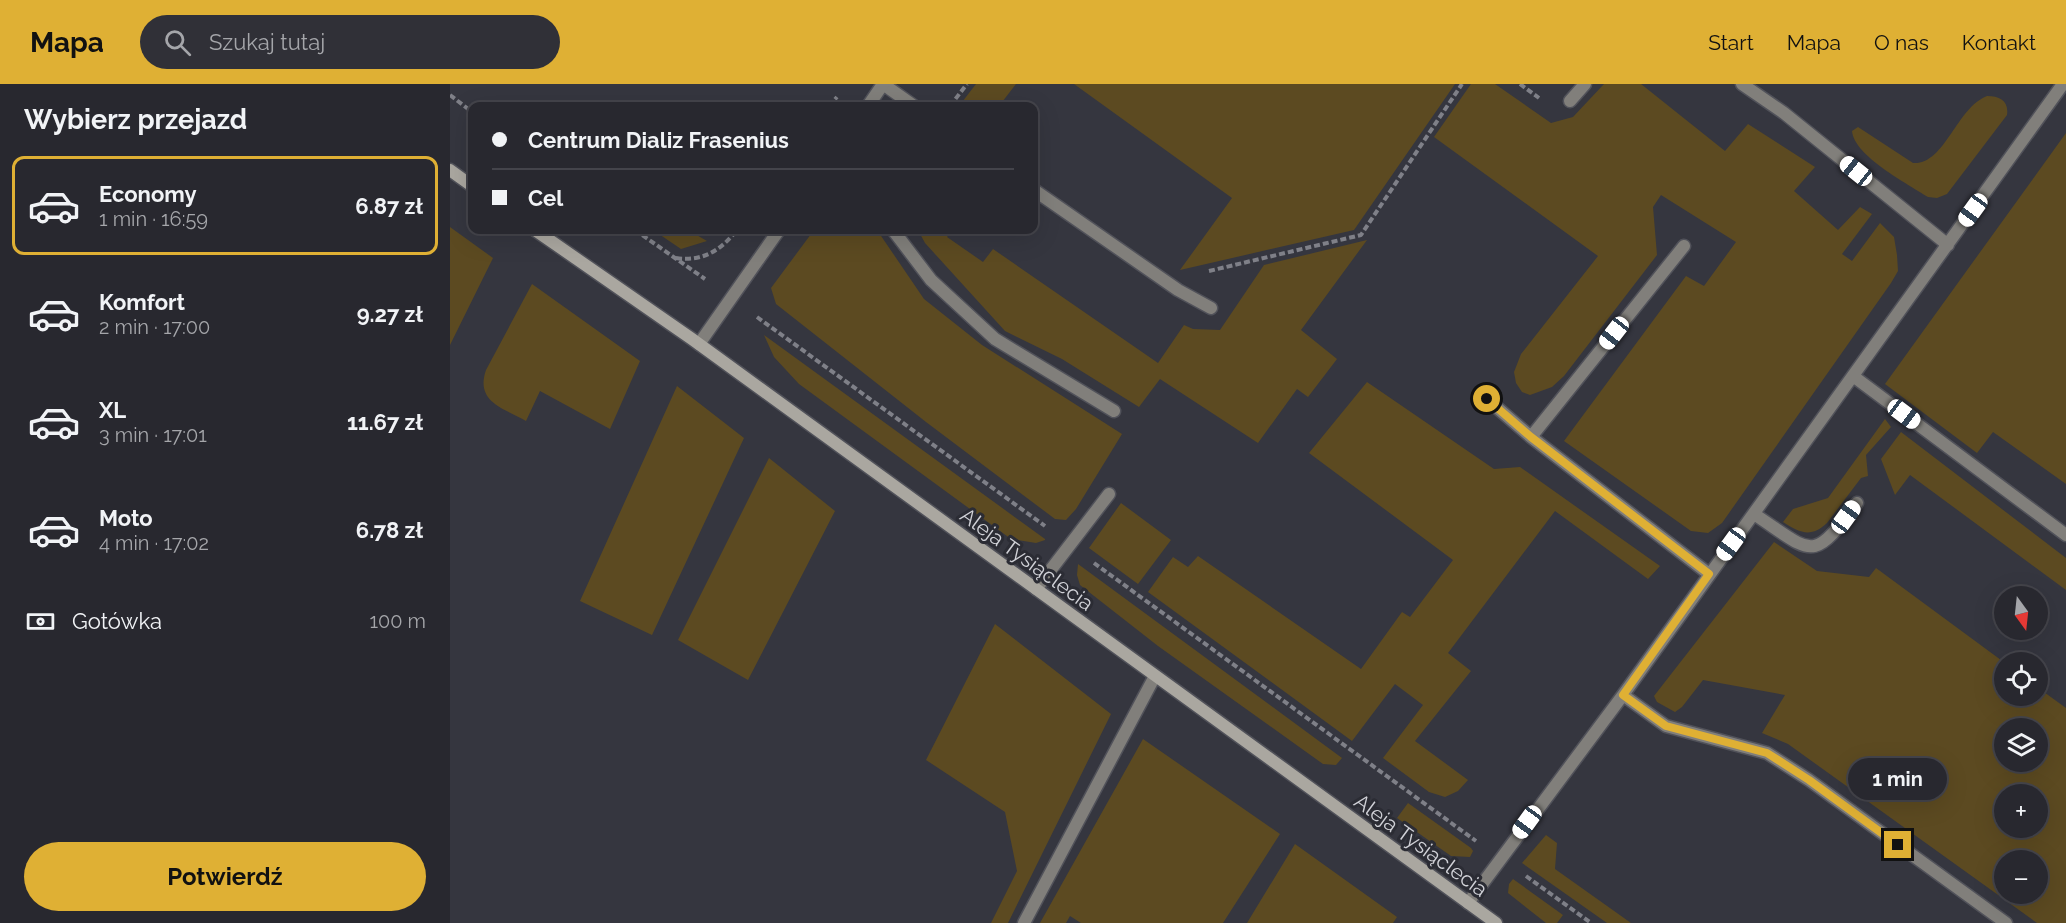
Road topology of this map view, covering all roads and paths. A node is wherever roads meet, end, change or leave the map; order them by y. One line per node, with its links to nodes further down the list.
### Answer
1 (883, 84): 9 (street); 10 (street)
2 (967, 84): 11 (path)
3 (1462, 84): 25 (path)
4 (1584, 84): 8 (street)
5 (1742, 84): 21 (street)
6 (2064, 87): 21 (street)
7 (450, 95): 12 (path)
8 (1570, 101)
9 (870, 102)
10 (908, 102)
11 (953, 102)
12 (468, 108)
13 (450, 170): 14 (street)
14 (468, 183)
15 (1038, 193): 26 (street)
16 (541, 234): 28 (street, Aleja Tysiąclecia)
17 (641, 234): 23 (path)
18 (733, 234): 23 (path)
19 (776, 234): 28 (street)
20 (896, 234): 31 (street)
21 (1948, 245): 29 (street)
22 (1683, 246): 32 (street)
23 (674, 258): 24 (path)
24 (692, 270)
25 (1207, 271)
26 (1211, 308)
27 (765, 322): 37 (path)
28 (699, 344): 39 (street, Aleja Tysiąclecia)
29 (1853, 376): 35 (street); 36 (street)
30 (1487, 399): 32 (street)
31 (1114, 411)
32 (1531, 437): 38 (street)
33 (1109, 494): 37 (street)
34 (1857, 503): 35 (street)
35 (1754, 514): 38 (street)
36 (2066, 536)
37 (1069, 544): 39 (street); 42 (path)
38 (1709, 574): 41 (street)
39 (1036, 589): 40 (street, Aleja Tysiąclecia)
40 (1155, 676): 43 (street, Aleja Tysiąclecia); 44 (street)
41 (1623, 695): 42 (street); 47 (street)
42 (1500, 858): 43 (street); 46 (path)
43 (1468, 903): 45 (street, Aleja Tysiąclecia)
44 (1024, 923)
45 (1496, 923)
46 (1592, 923)
47 (2006, 923)

